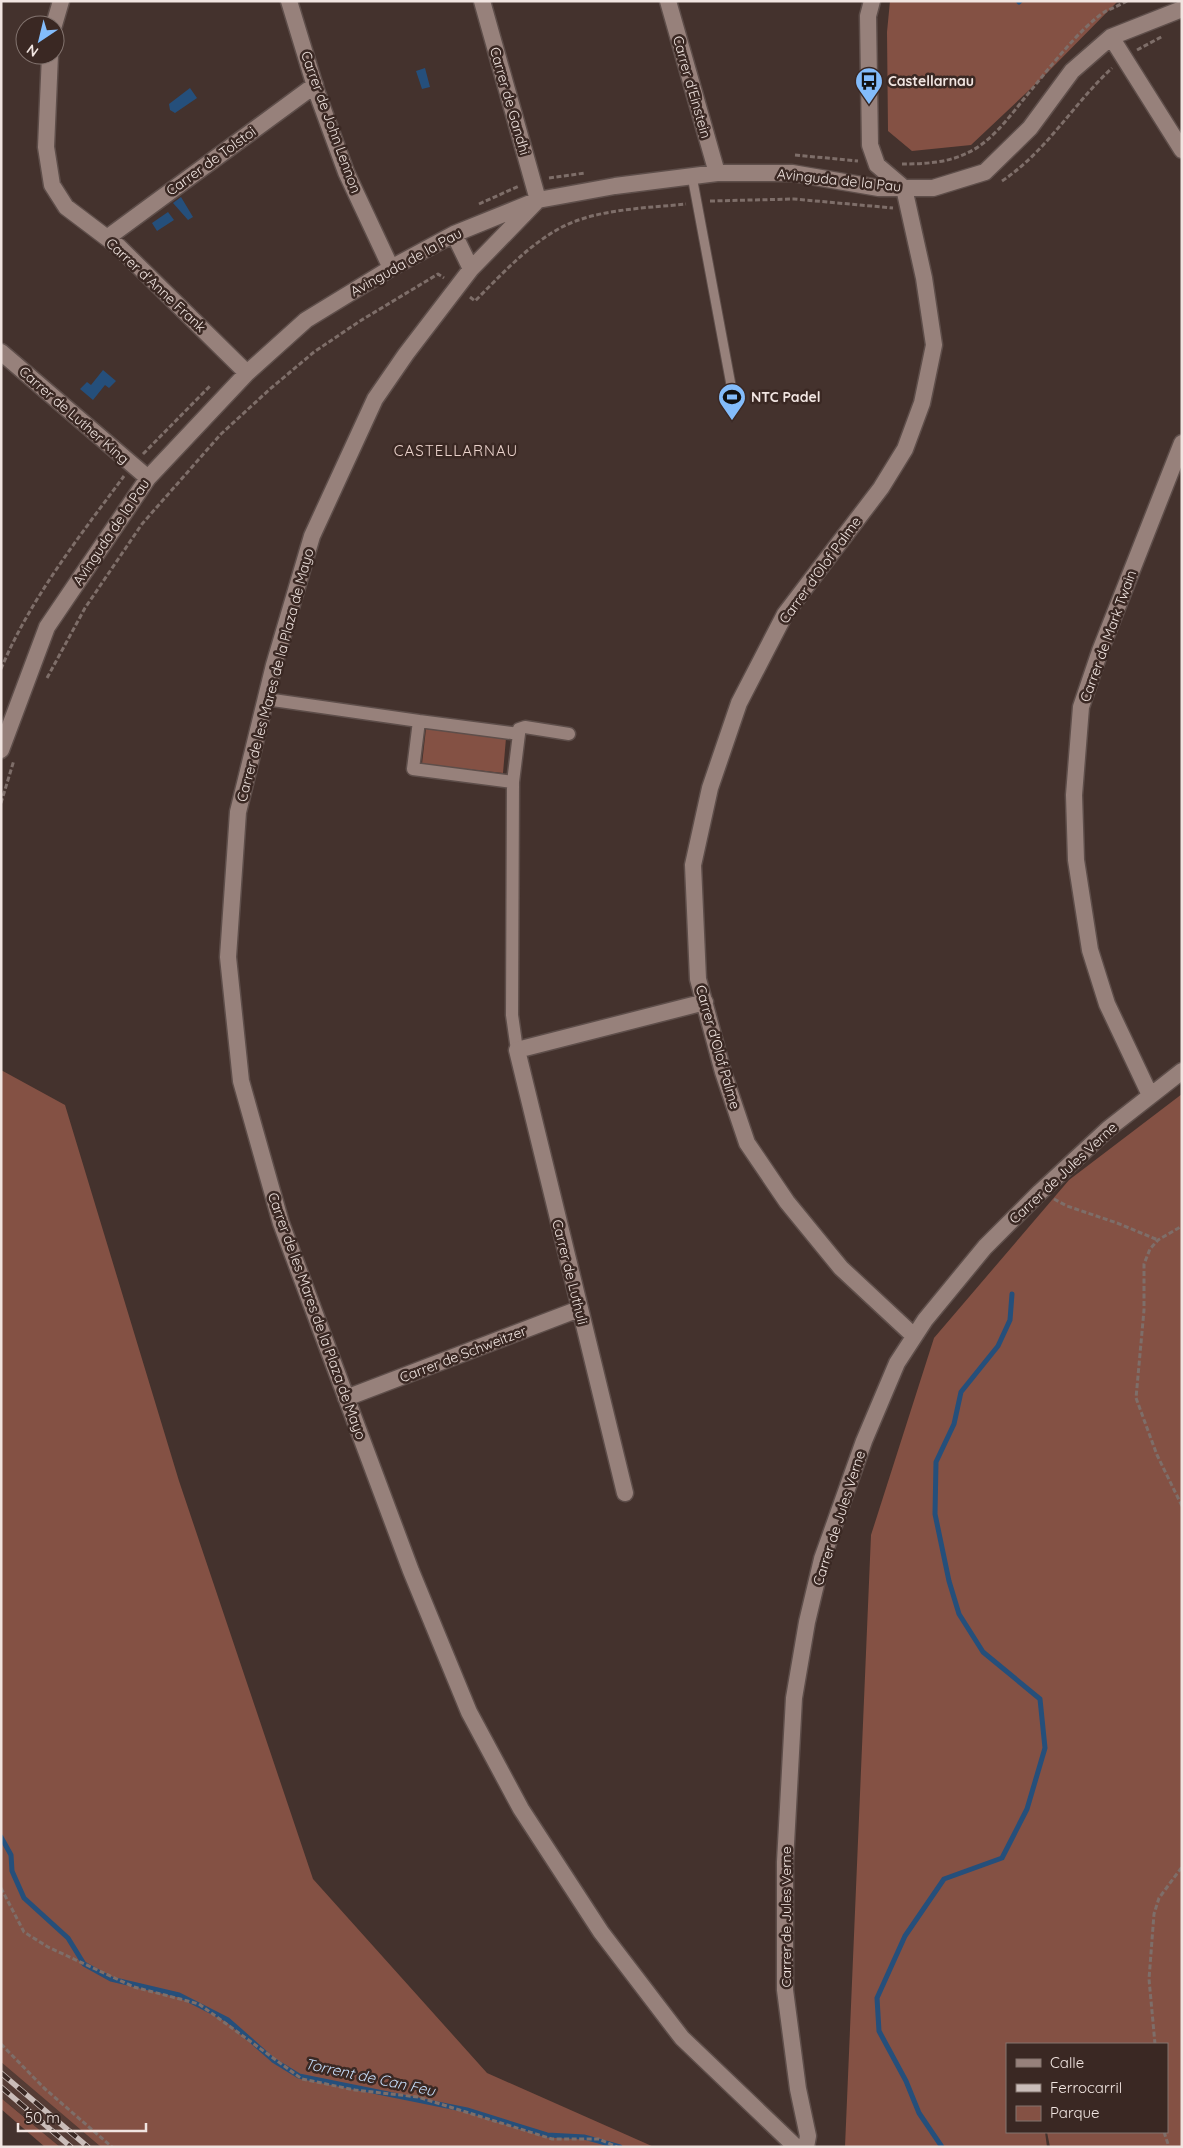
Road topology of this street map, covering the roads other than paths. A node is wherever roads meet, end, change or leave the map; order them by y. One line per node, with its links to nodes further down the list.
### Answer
1 (62, 1): 7 (street)
2 (289, 1): 10 (street, Carrer de John Lennon)
3 (482, 1): 15 (street, Carrer de Gandhi)
4 (668, 1): 12 (street, Carrer d'Einstein)
5 (872, 1): 14 (street)
6 (1182, 9): 8 (street, Avinguda de la Pau)
7 (57, 15)
8 (1111, 38): 11 (street); 14 (street, Avinguda de la Pau)
9 (50, 65): 17 (street, Carrer d'Anne Frank)
10 (315, 85): 17 (street, Carrer de Tolstoi); 18 (street, Carrer de John Lennon)
11 (1182, 150)
12 (717, 173): 13 (street, Avinguda de la Pau); 14 (street, Avinguda de la Pau)
13 (692, 176): 15 (street, Avinguda de la Pau); 22 (lane)
14 (904, 188): 31 (street, Carrer d'Olof Palme)
15 (538, 200): 16 (street, Avinguda de la Pau); 19 (street, Carrer de les Mares de la Plaza de Mayo)
16 (454, 234): 18 (street, Avinguda de la Pau); 19 (street)
17 (107, 238): 21 (street, Carrer d'Anne Frank)
18 (391, 268): 21 (street, Avinguda de la Pau)
19 (471, 269): 25 (street, Carrer de les Mares de la Plaza de Mayo)
20 (1, 352): 24 (street, Carrer de Luther King)
21 (248, 373): 24 (street, Avinguda de la Pau)
22 (734, 401)
23 (1182, 442): 34 (street, Carrer de Mark Twain)
24 (148, 478): 29 (street, Avinguda de la Pau)
25 (266, 699): 26 (street); 37 (street, Carrer de les Mares de la Plaza de Mayo)
26 (419, 721): 27 (street); 30 (street)
27 (519, 734): 28 (street); 30 (street)
28 (569, 734)
29 (8, 754)
30 (513, 782): 32 (street)
31 (705, 1002): 32 (street); 36 (street, Carrer d'Olof Palme)
32 (517, 1050): 35 (street, Carrer de Luthuli)
33 (1182, 1070): 34 (street, Carrer de Jules Verne)
34 (1150, 1095): 36 (street, Carrer de Jules Verne)
35 (579, 1310): 37 (street, Carrer de Schweitzer); 38 (street, Carrer de Luthuli)
36 (914, 1336): 40 (street, Carrer de Jules Verne)
37 (346, 1398): 39 (street, Carrer de les Mares de la Plaza de Mayo)
38 (625, 1493)
39 (796, 2147)
40 (806, 2147)

